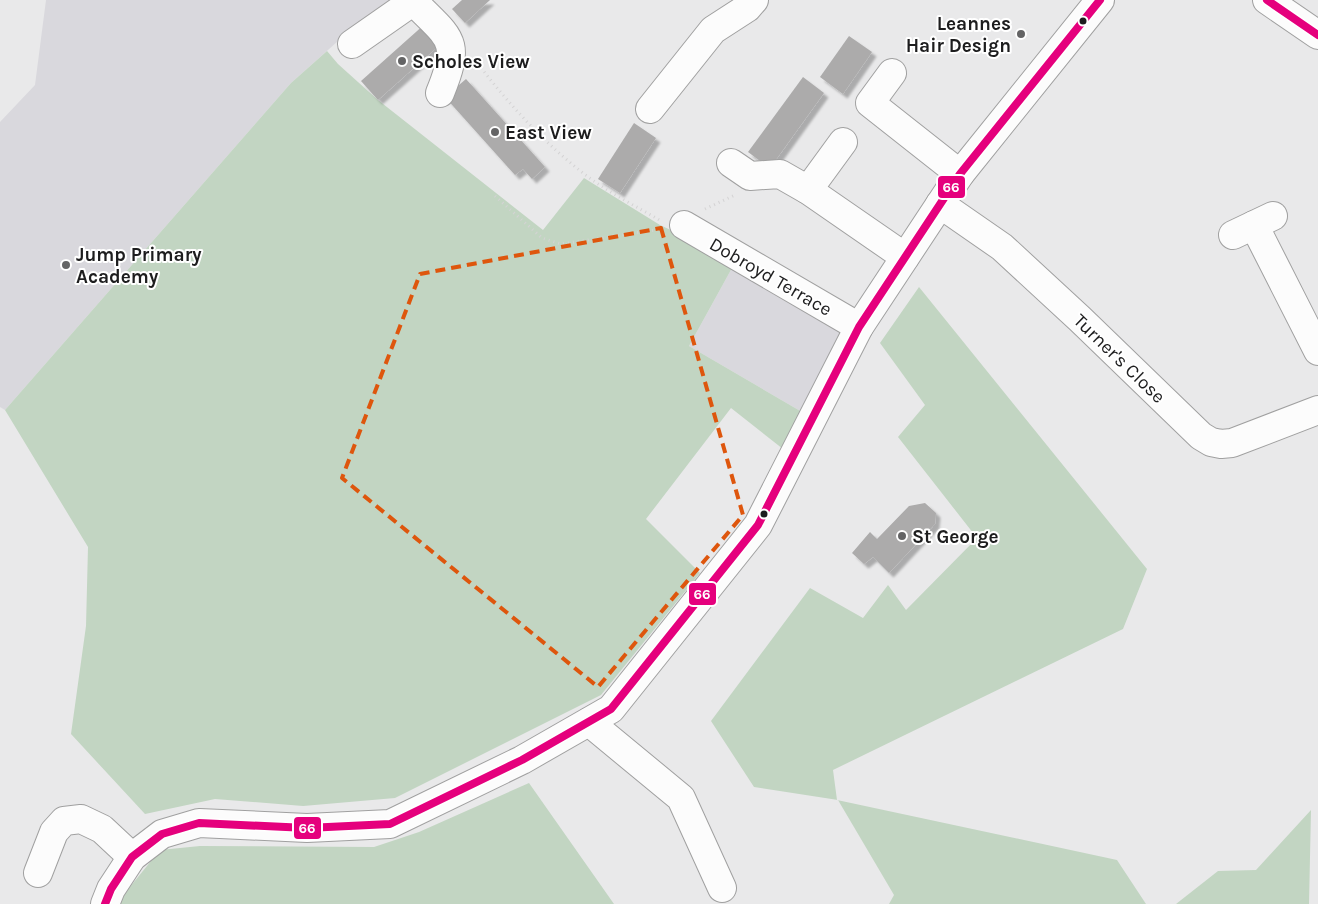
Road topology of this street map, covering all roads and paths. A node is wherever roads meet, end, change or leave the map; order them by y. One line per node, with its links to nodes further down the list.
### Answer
1 (754, 0): 10 (street)
2 (1100, 0): 13 (street)
3 (1267, 0): 5 (street)
4 (414, 1): 6 (street); 9 (street)
5 (1318, 35)
6 (352, 44)
7 (473, 56): 18 (path)
8 (892, 73): 13 (street)
9 (440, 94)
10 (650, 109)
11 (843, 142): 14 (street)
12 (731, 163): 14 (street)
13 (960, 174): 17 (street)
14 (808, 190): 20 (street)
15 (739, 193): 18 (path)
16 (496, 196): 18 (path)
17 (940, 204): 20 (street); 23 (street, Turner's Close)
18 (684, 226): 21 (street, Dobroyd Terrace)
19 (1253, 226): 22 (street)
20 (905, 257): 21 (street)
21 (859, 326): 24 (street)
22 (1318, 352)
23 (1318, 410)
24 (588, 722): 25 (street); 27 (street)
25 (132, 856): 26 (street); 28 (street)
26 (38, 873)
27 (722, 888)
28 (105, 904)

